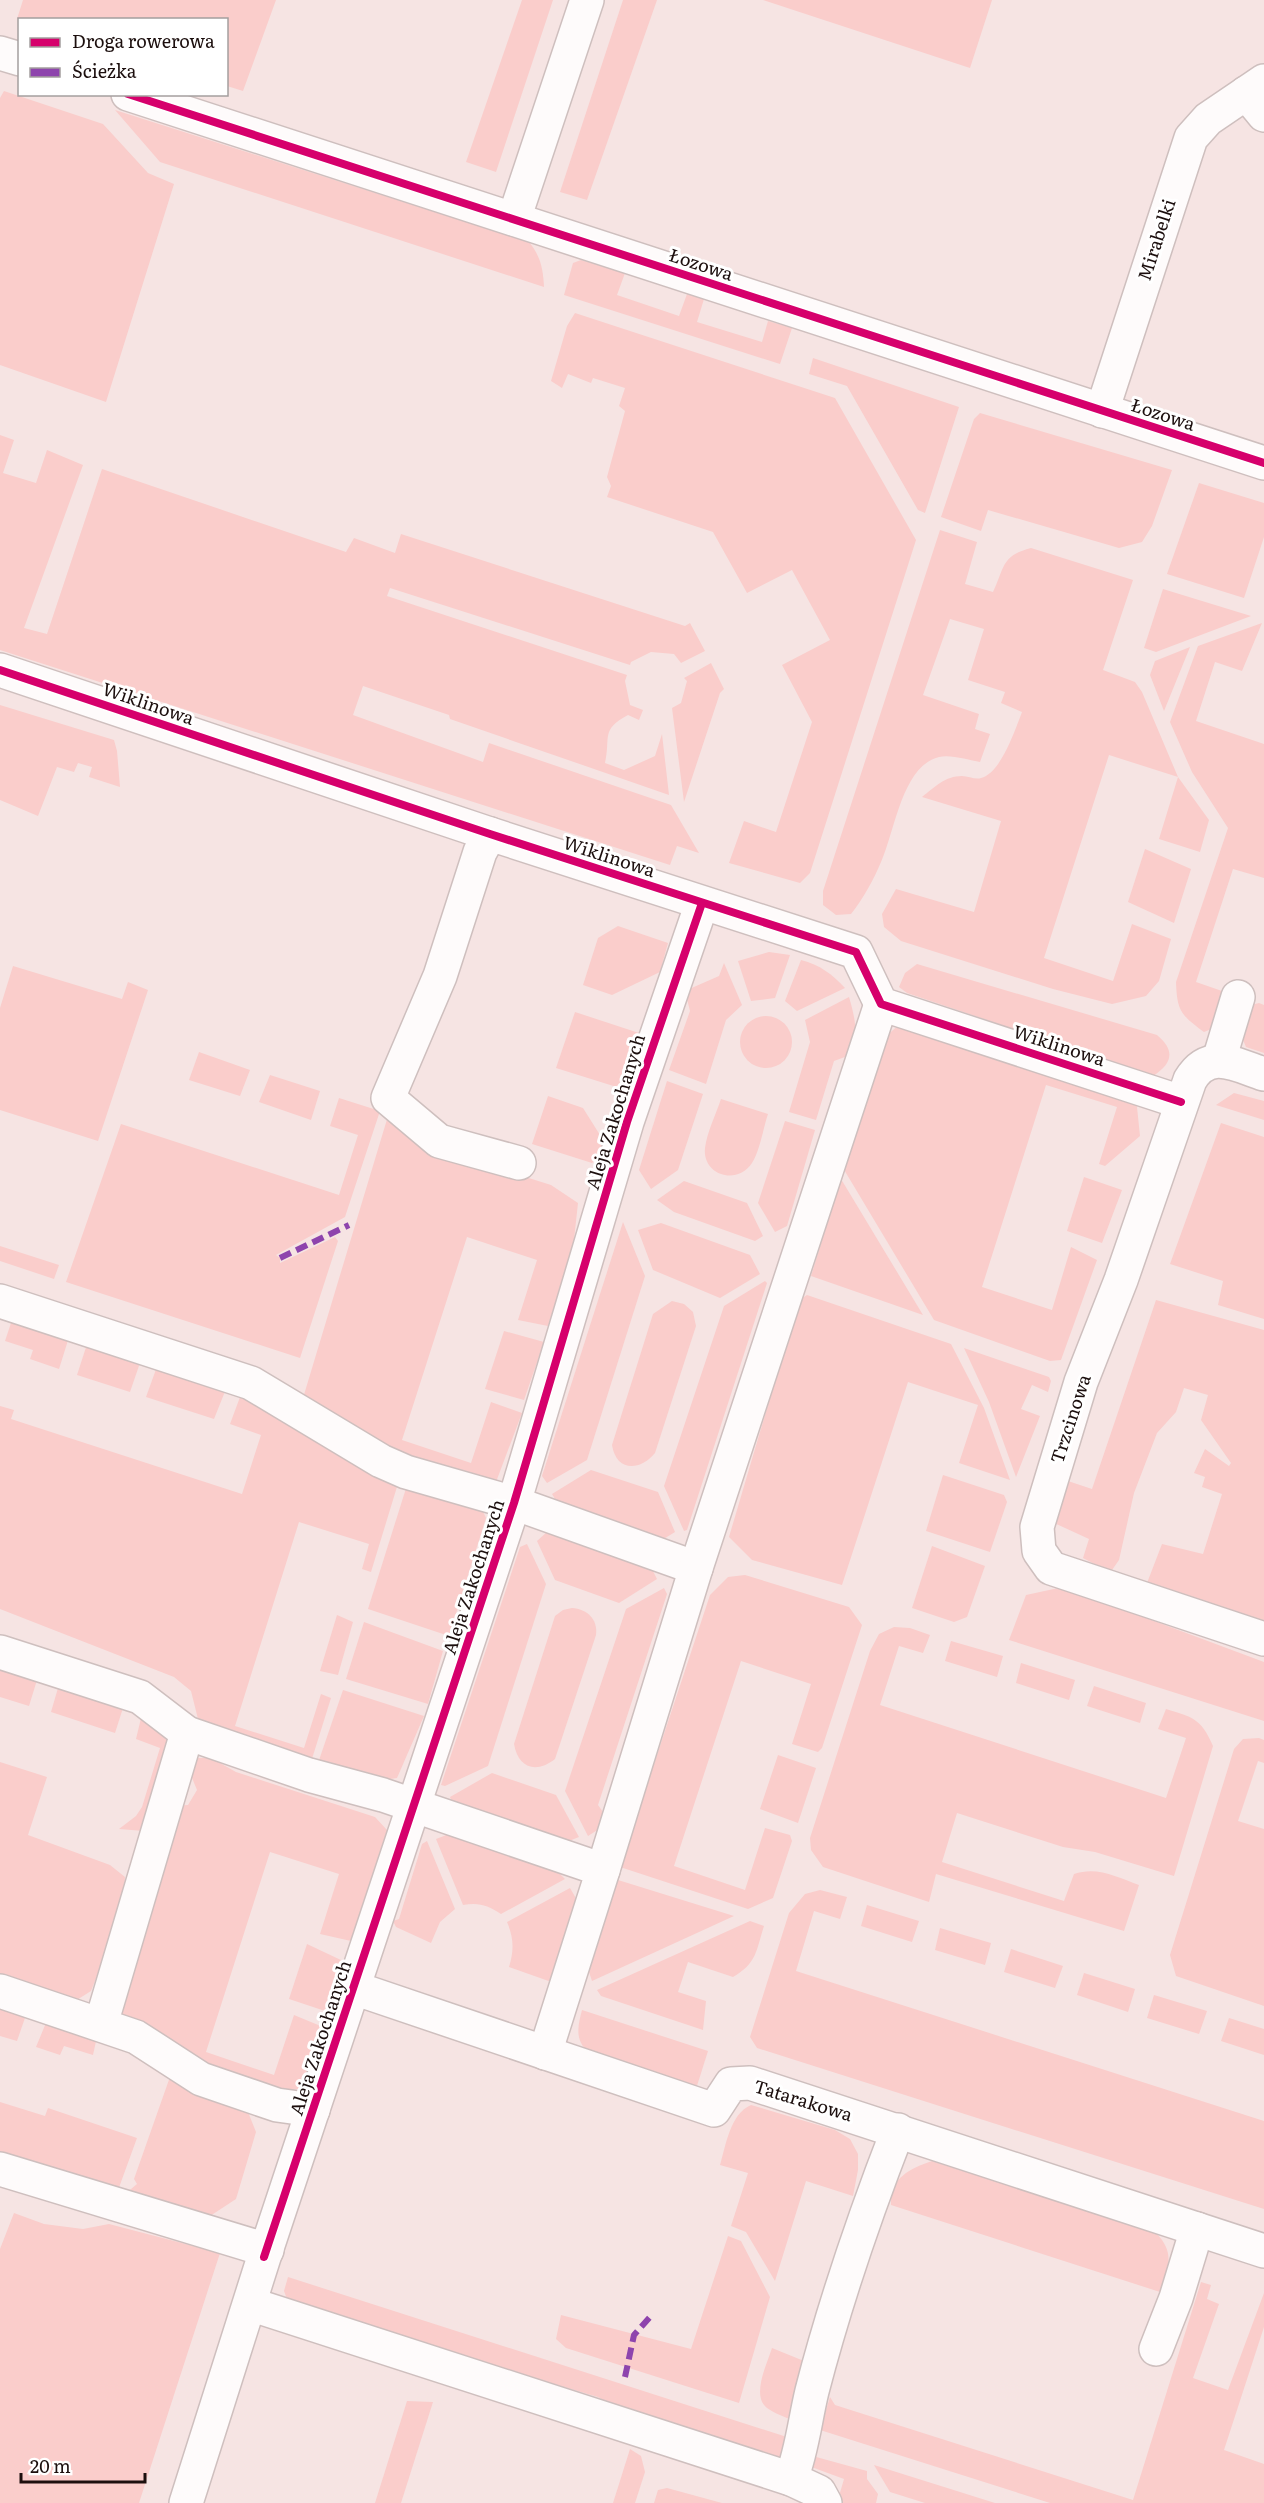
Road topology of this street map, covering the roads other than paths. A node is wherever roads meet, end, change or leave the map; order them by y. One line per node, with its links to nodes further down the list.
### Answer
1 (587, 0): 6 (street)
2 (0, 53): 3 (street)
3 (18, 58)
4 (134, 96): 6 (street, Łozowa)
5 (1258, 96): 7 (street, Mirabelki)
6 (514, 219): 7 (street, Łozowa)
7 (1102, 411): 8 (street, Łozowa)
8 (1264, 463)
9 (0, 670): 10 (street, Wiklinowa)
10 (490, 834): 11 (street, Wiklinowa); 17 (street)
11 (702, 903): 13 (street, Wiklinowa); 19 (street, Aleja Zakochanych)
12 (1239, 997): 14 (street, Trzcinowa)
13 (881, 1004): 16 (street, Wiklinowa); 20 (street)
14 (1213, 1061): 15 (street); 16 (street, Trzcinowa)
15 (1264, 1074)
16 (1181, 1102): 21 (street, Trzcinowa)
17 (519, 1163)
18 (0, 1301): 19 (street)
19 (514, 1503): 20 (street); 24 (street, Aleja Zakochanych)
20 (696, 1568): 25 (street)
21 (1264, 1639)
22 (0, 1652): 23 (street)
23 (187, 1733): 24 (street); 28 (street)
24 (414, 1806): 25 (street); 26 (street, Aleja Zakochanych)
25 (603, 1870): 29 (street)
26 (354, 1988): 29 (street, Tatarakowa); 30 (street, Aleja Zakochanych)
27 (0, 1991): 28 (street)
28 (101, 2024): 30 (street)
29 (545, 2053): 31 (street, Tatarakowa)
30 (313, 2110): 35 (street, Aleja Zakochanych)
31 (898, 2130): 33 (street, Tatarakowa); 38 (street)
32 (3, 2180): 35 (street)
33 (1197, 2229): 34 (street, Tatarakowa); 37 (street)
34 (1264, 2251)
35 (266, 2253): 36 (street, Aleja Zakochanych)
36 (250, 2304): 38 (street); 39 (street, Aleja Zakochanych)
37 (1156, 2349)
38 (791, 2480): 40 (street)
39 (186, 2503)
40 (825, 2503)

